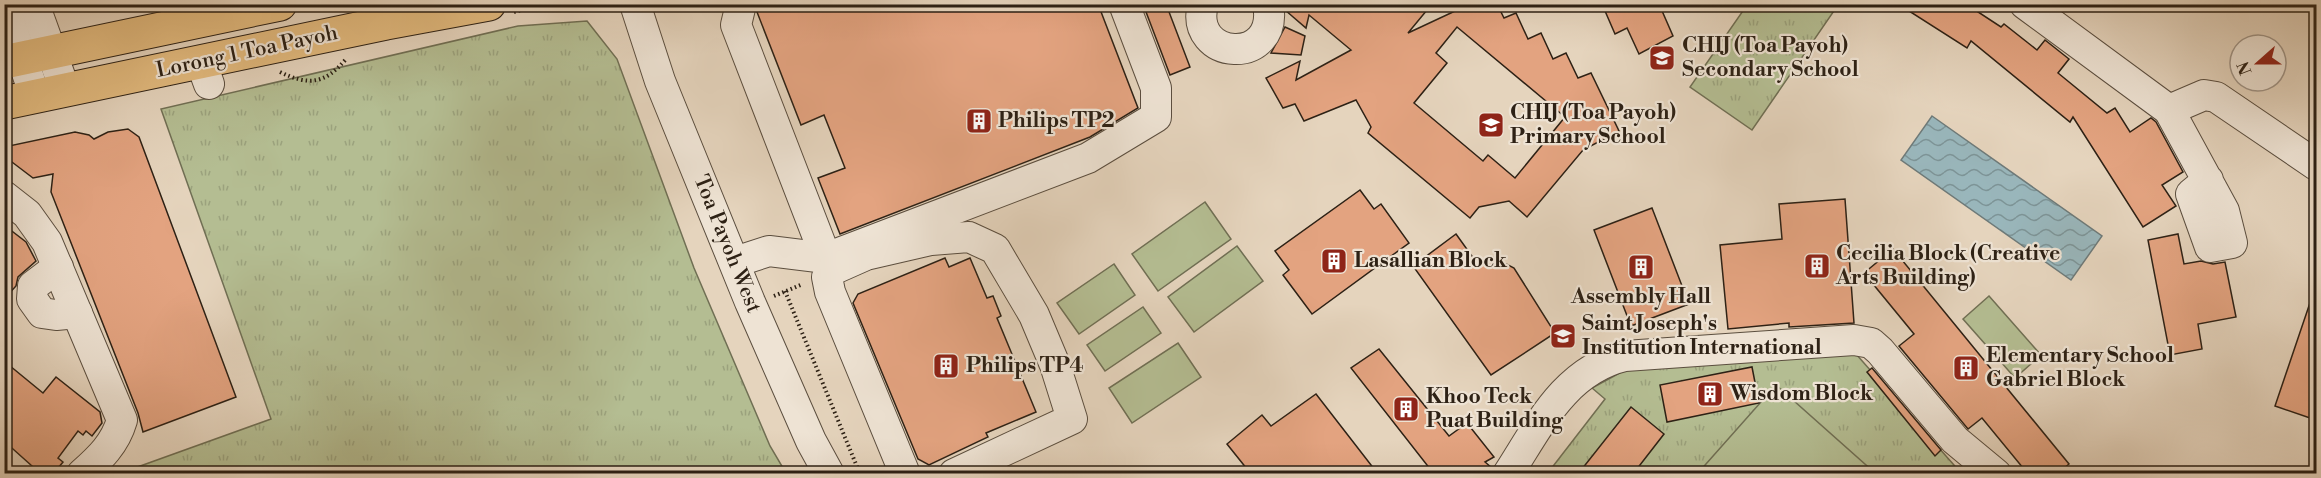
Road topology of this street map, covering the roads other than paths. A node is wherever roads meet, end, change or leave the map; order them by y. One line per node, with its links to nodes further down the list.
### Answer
1 (34, 4): 11 (street)
2 (280, 4): 11 (main road, Lorong 1 Toa Payoh)
3 (489, 4): 12 (main road, Lorong 1 Toa Payoh)
4 (741, 4): 18 (street)
5 (1124, 4): 18 (street)
6 (1203, 4): 7 (street)
7 (1268, 4)
8 (4, 6): 11 (street)
9 (634, 6): 17 (street, Toa Payoh West)
10 (2031, 6): 13 (street)
11 (26, 56): 12 (street)
12 (35, 96)
13 (2169, 110): 14 (street); 15 (street)
14 (2316, 165)
15 (2208, 180)
16 (4, 196): 19 (street)
17 (735, 262): 18 (street); 20 (street, Toa Payoh West)
18 (819, 269)
19 (82, 474)
20 (828, 474)
21 (905, 474): 22 (street)
22 (954, 474)
23 (1508, 474): 24 (street)
24 (1996, 474)

